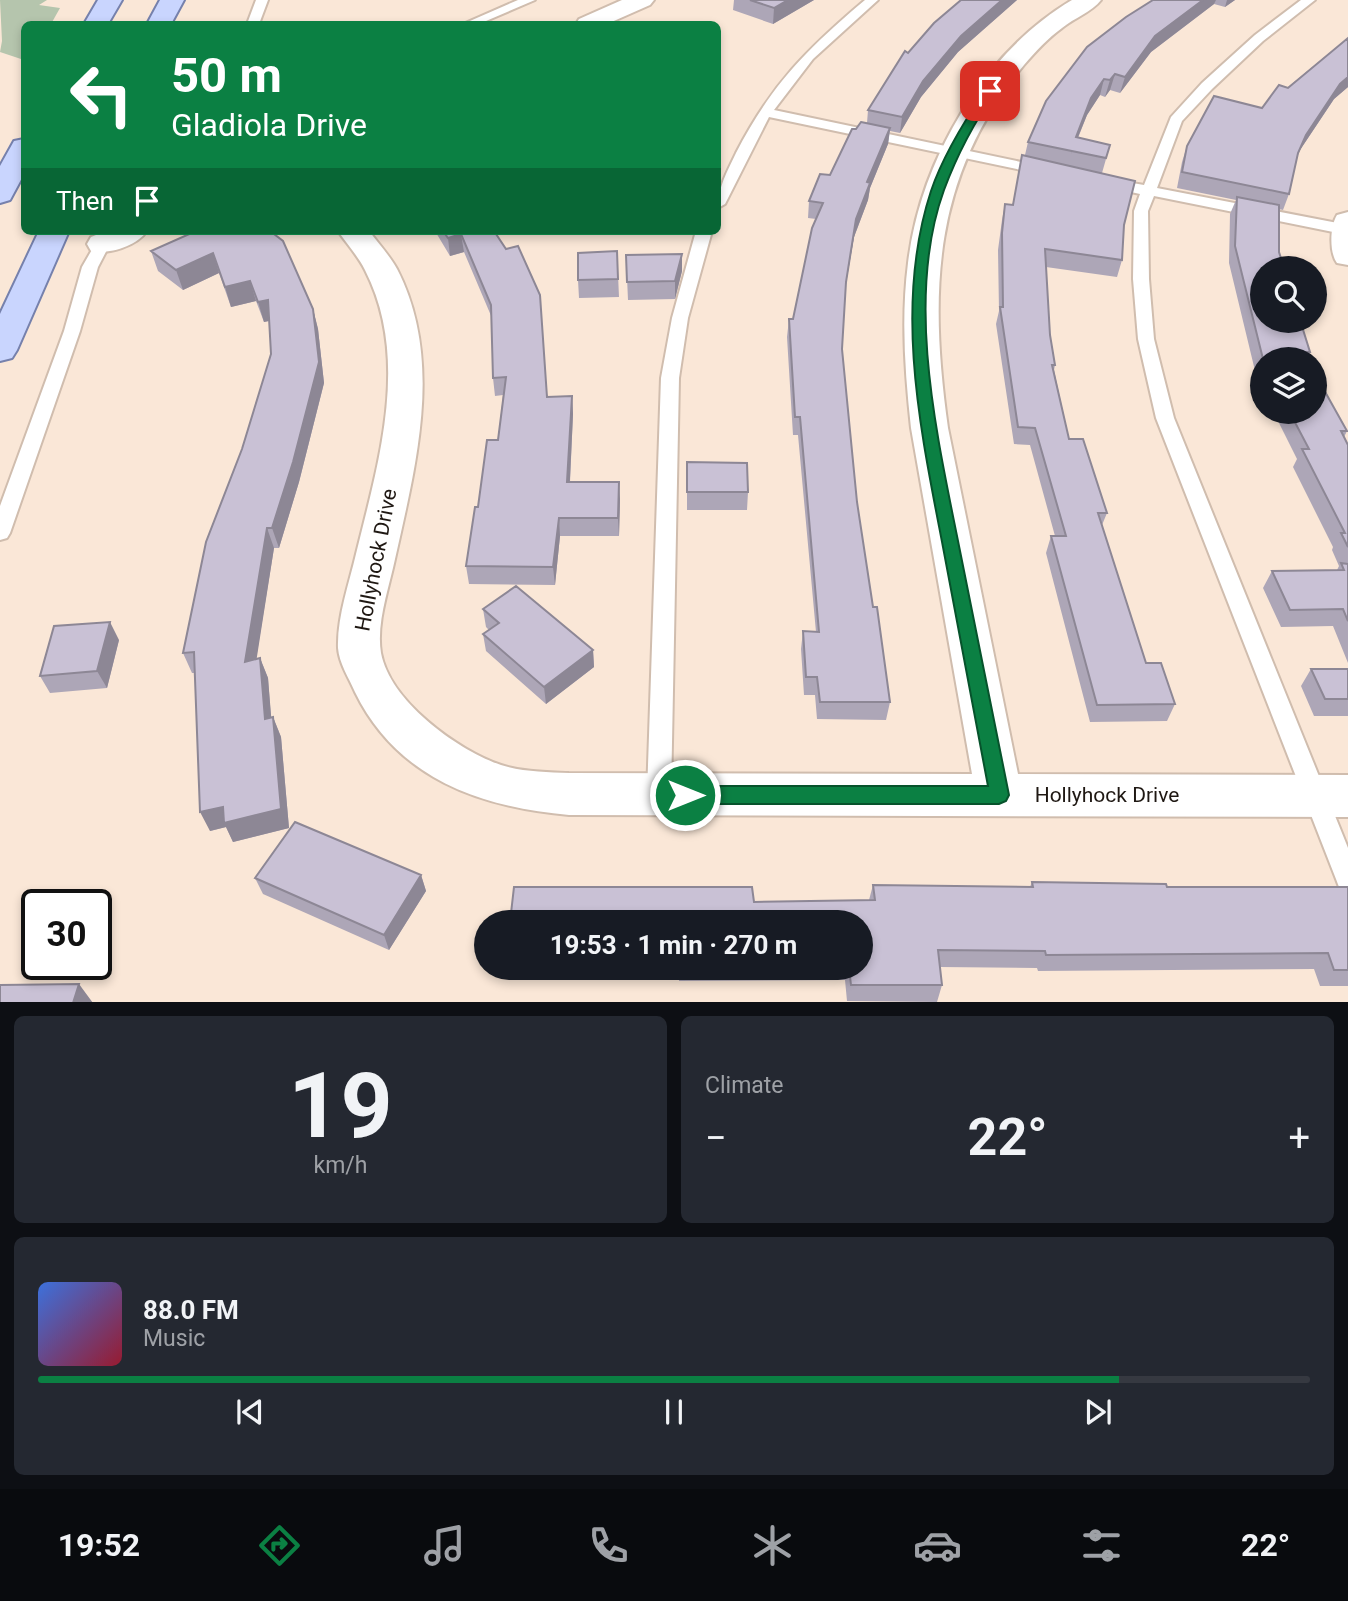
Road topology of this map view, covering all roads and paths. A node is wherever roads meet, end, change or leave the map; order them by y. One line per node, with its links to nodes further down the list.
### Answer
1 (110, 0): 9 (main road)
2 (172, 0): 10 (main road)
3 (262, 0): 11 (lane)
4 (529, 0): 12 (lane)
5 (642, 0): 13 (street)
6 (872, 0): 14 (lane)
7 (1088, 0): 16 (street)
8 (1309, 0): 19 (lane)
9 (98, 21)
10 (161, 21)
11 (254, 21)
12 (476, 21)
13 (595, 21)
14 (765, 112): 16 (lane); 21 (lane)
15 (21, 153): 20 (main road)
16 (954, 153): 17 (lane); 32 (street)
17 (1058, 173)
18 (1097, 181): 19 (lane)
19 (1149, 191): 22 (lane); 33 (lane)
20 (0, 194)
21 (721, 198)
22 (1348, 234)
23 (52, 235): 28 (main road)
24 (123, 235): 27 (street)
25 (357, 235): 31 (street, Hollyhock Drive)
26 (703, 235): 31 (lane)
27 (102, 244): 30 (lane)
28 (13, 302): 29 (main road)
29 (0, 350)
30 (0, 533)
31 (659, 795): 32 (street, Hollyhock Drive)
32 (999, 795): 33 (street, Hollyhock Drive)
33 (1331, 796): 34 (lane)
34 (1348, 879)

